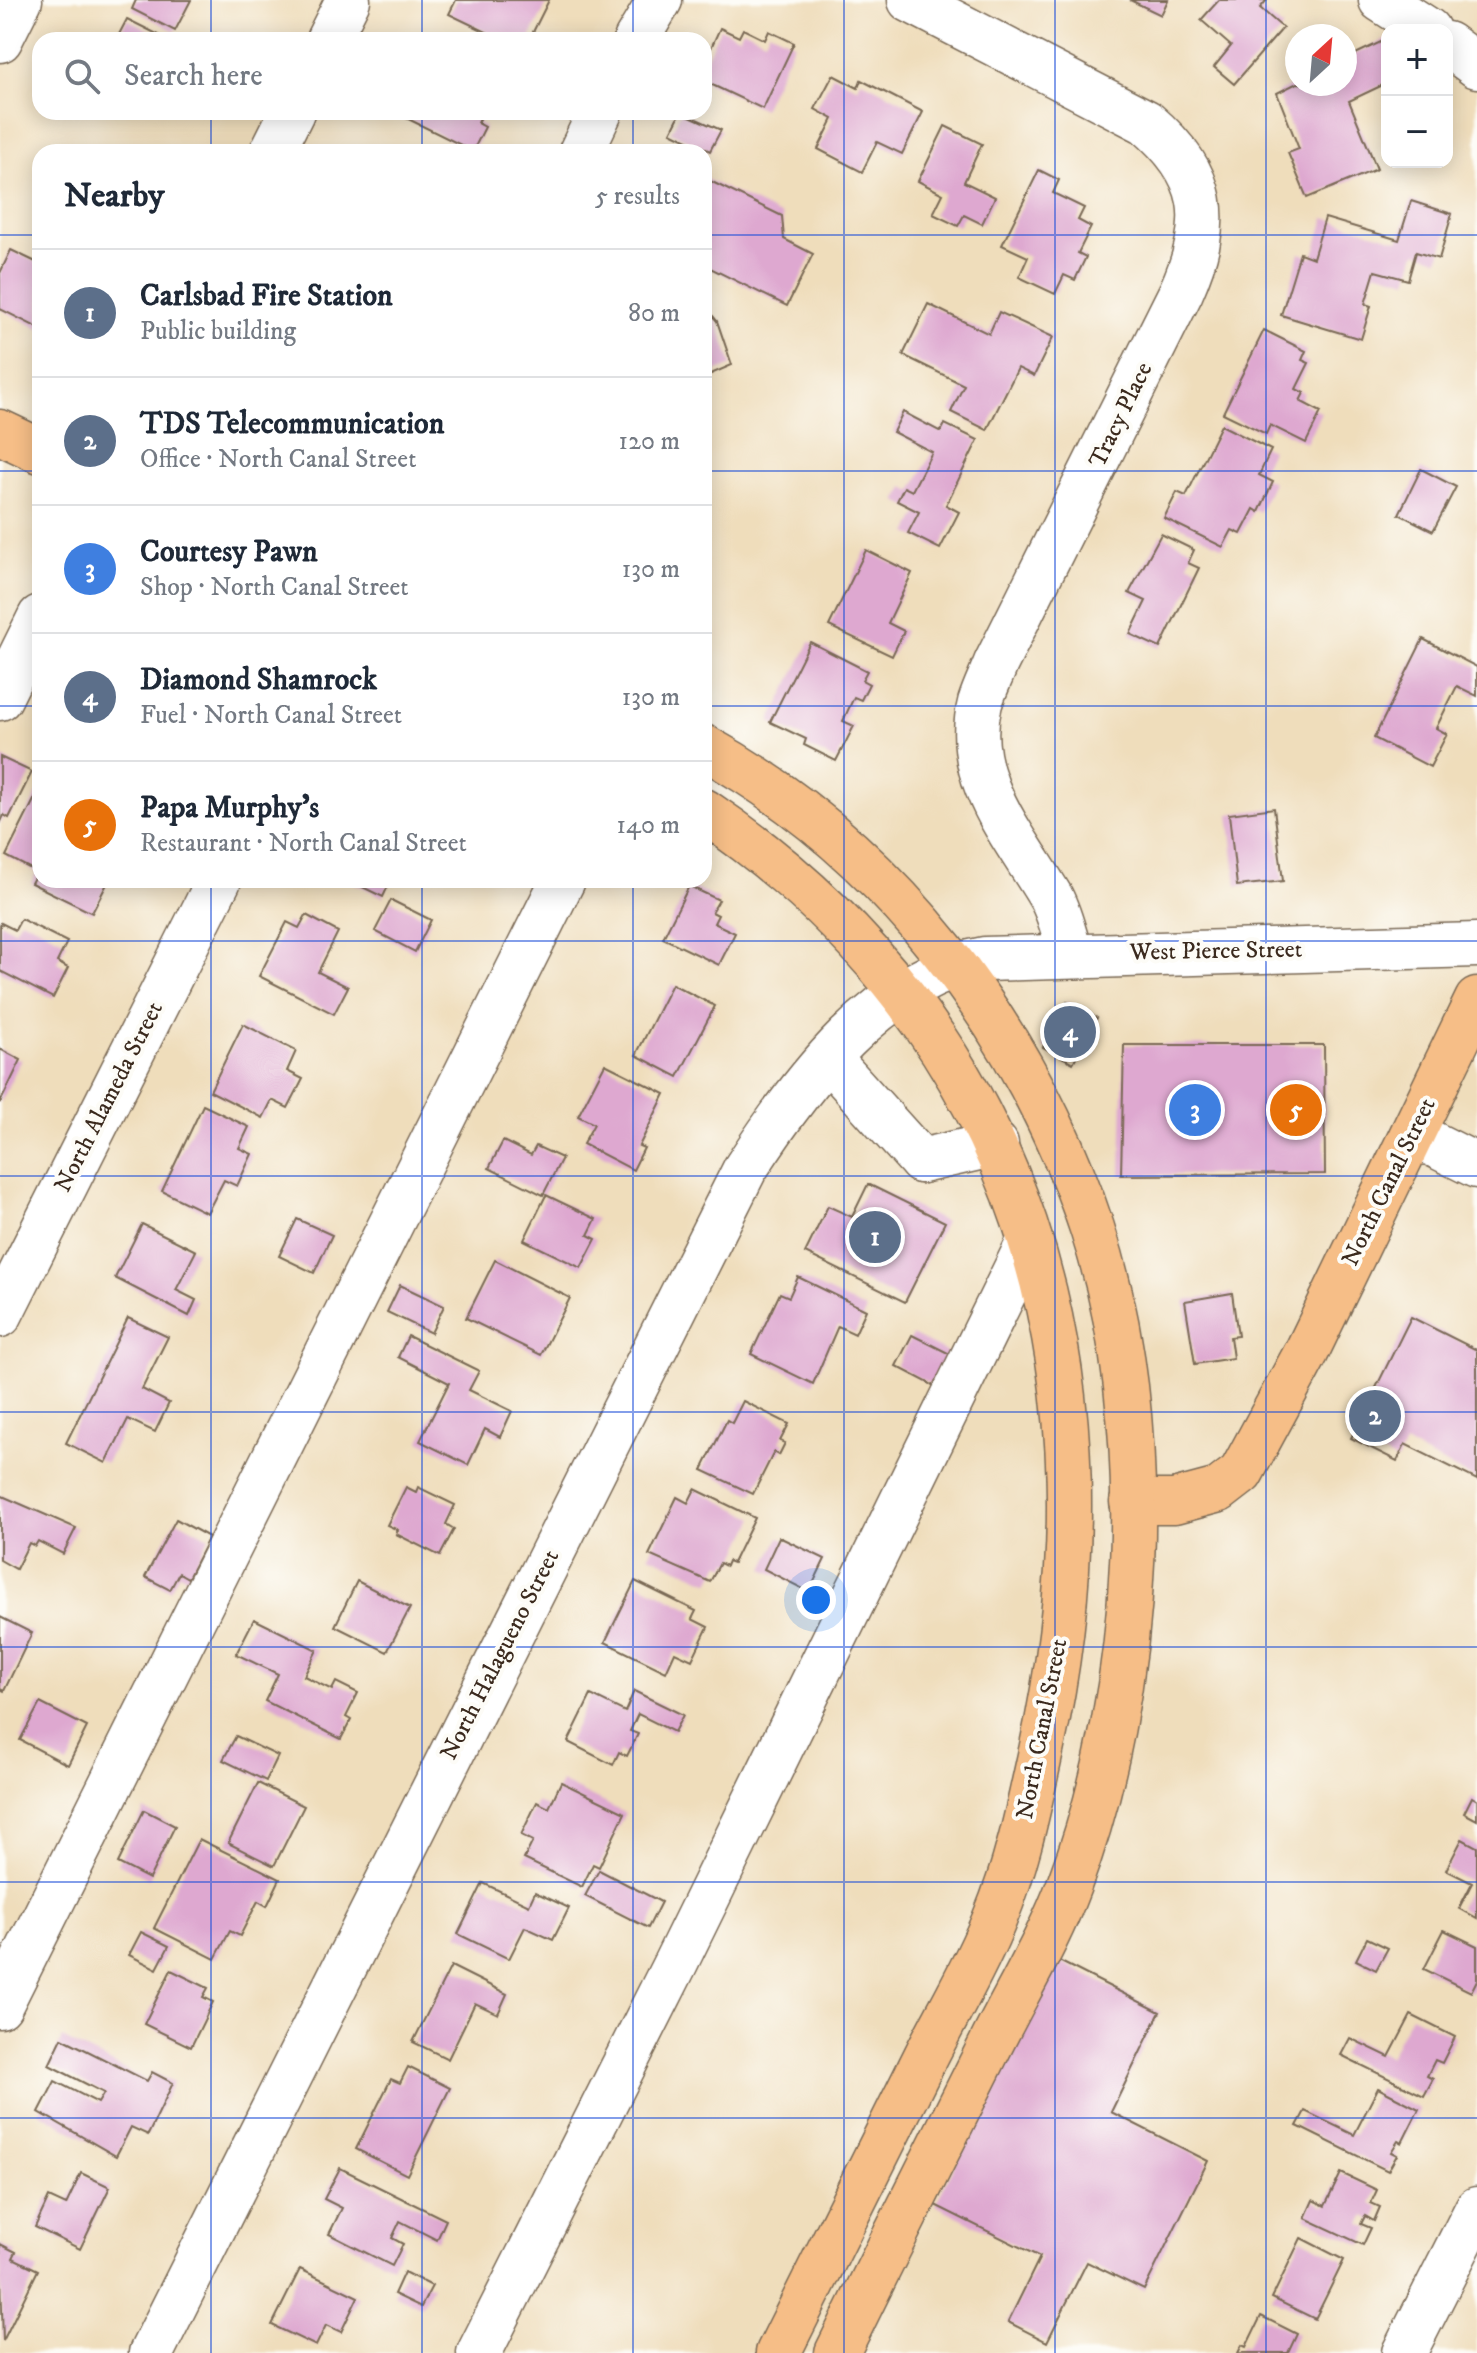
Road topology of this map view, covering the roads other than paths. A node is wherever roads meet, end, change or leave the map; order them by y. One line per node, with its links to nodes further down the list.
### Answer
1 (20, 0): 9 (street)
2 (348, 0): 7 (street)
3 (660, 0): 8 (street)
4 (910, 0): 25 (street, Tracy Place)
5 (1381, 0): 6 (street)
6 (1419, 24)
7 (332, 32)
8 (641, 32)
9 (0, 40)
10 (1453, 48): 11 (street)
11 (1477, 66)
12 (288, 120): 14 (street)
13 (596, 120): 15 (street)
14 (276, 144)
15 (585, 144)
16 (0, 432): 17 (main road)
17 (32, 447)
18 (32, 633): 19 (street)
19 (0, 698)
20 (712, 752): 26 (main road)
21 (712, 817): 27 (main road)
22 (215, 888): 34 (street, North Alameda Street)
23 (559, 888): 37 (street)
24 (1477, 945): 25 (street, West Pierce Street)
25 (1071, 954): 26 (street, West Pierce Street)
26 (955, 964): 27 (street, West Pierce Street); 35 (main road)
27 (901, 993): 29 (street, North Halagueno Street); 31 (main road, North Canal Street)
28 (1477, 1000): 30 (main road, North Canal Street)
29 (830, 1060): 31 (street); 39 (street, North Halagueno Street)
30 (1413, 1134): 32 (street); 35 (main road, North Canal Street)
31 (996, 1144): 33 (main road, North Canal Street)
32 (1477, 1166)
33 (1030, 1240): 36 (main road, North Canal Street); 40 (street)
34 (0, 1315)
35 (1132, 1502): 36 (main road); 42 (main road)
36 (1065, 1603): 41 (main road, North Canal Street)
37 (0, 2006)
38 (1477, 2209): 43 (street)
39 (151, 2353)
40 (479, 2353)
41 (778, 2353)
42 (837, 2353)
43 (1405, 2353)

